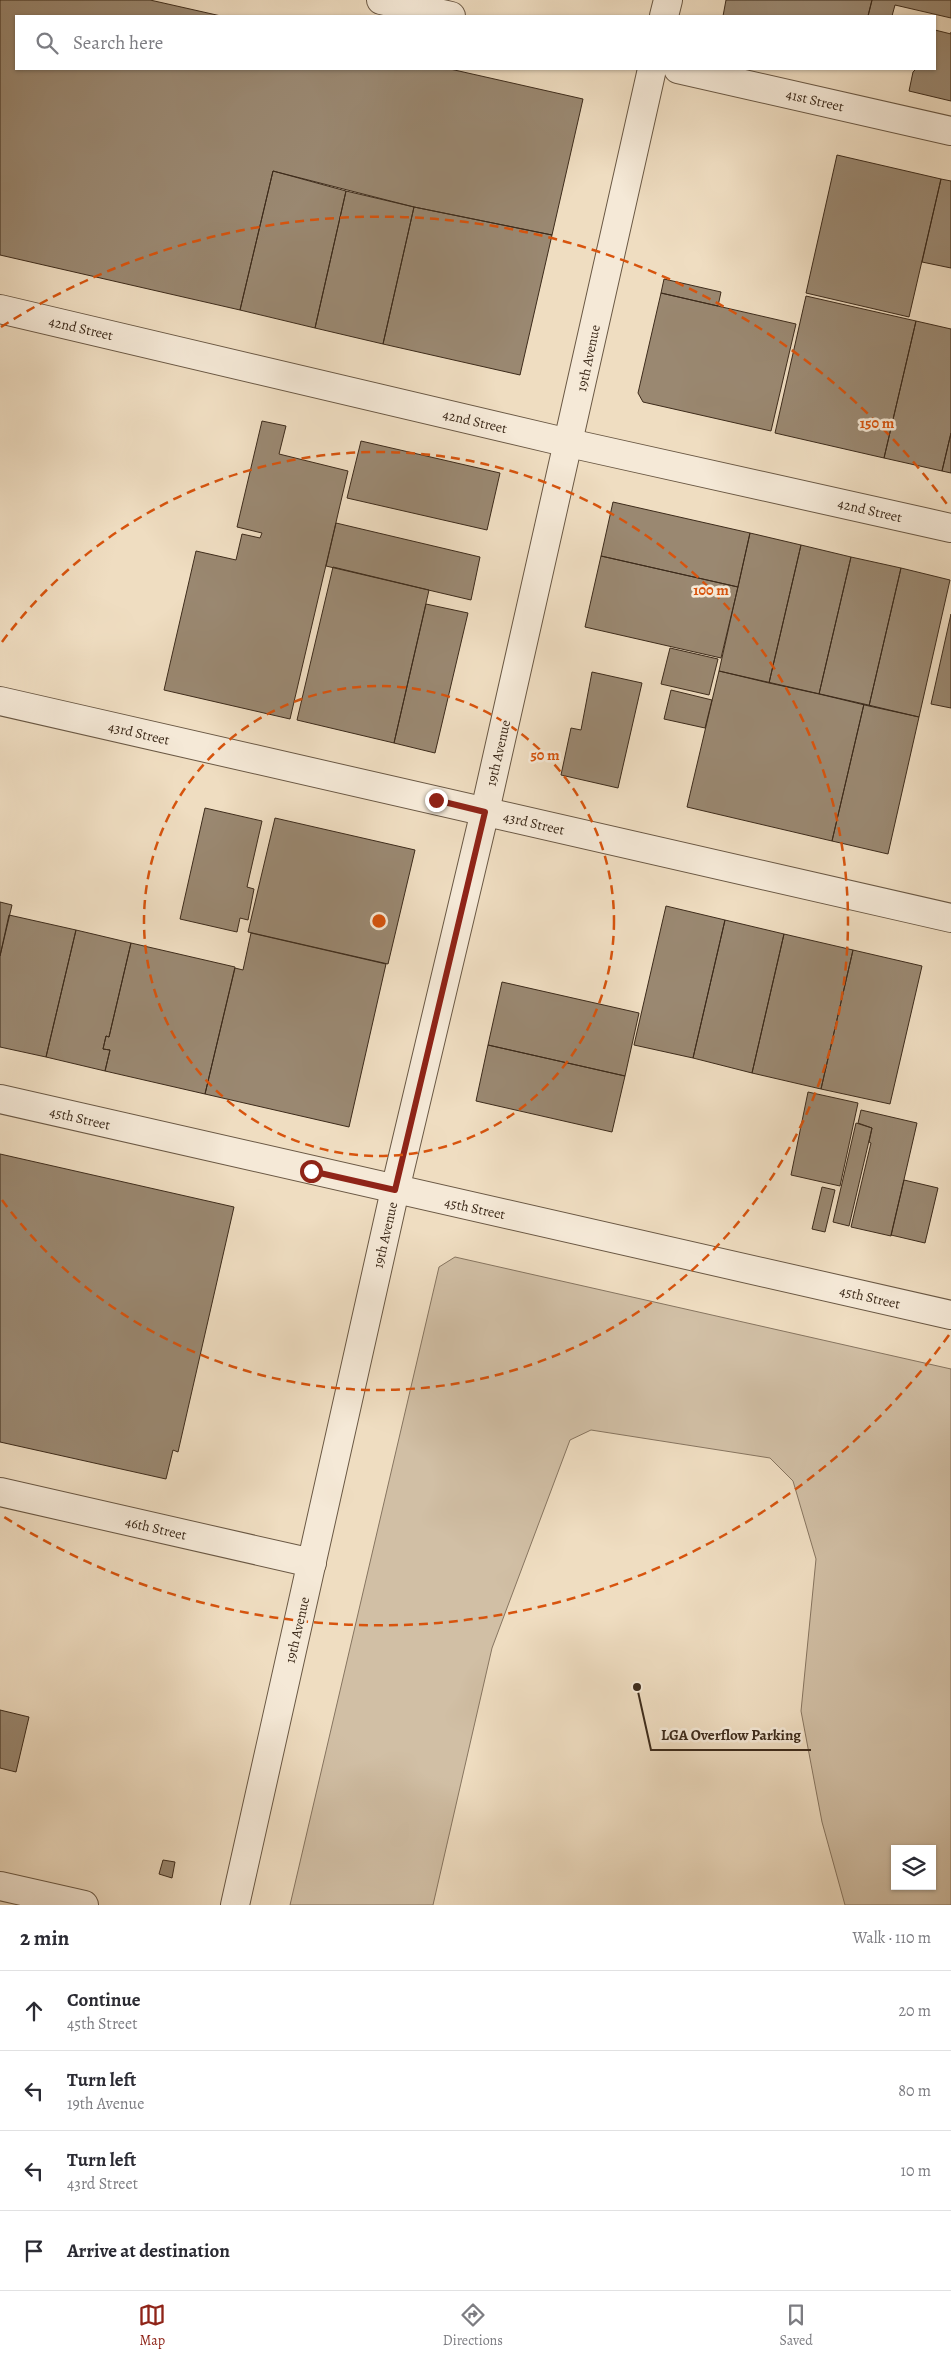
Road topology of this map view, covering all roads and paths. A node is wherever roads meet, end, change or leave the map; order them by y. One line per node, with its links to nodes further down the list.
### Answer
1 (381, 0): 3 (street)
2 (668, 0): 4 (street)
3 (447, 15)
4 (664, 15)
5 (652, 70): 9 (street, 19th Avenue)
6 (682, 70): 7 (street, 41st Street)
7 (951, 131)
8 (0, 309): 9 (street, 42nd Street)
9 (569, 443): 10 (street, 42nd Street); 12 (street, 19th Avenue)
10 (951, 528)
11 (0, 701): 12 (street, 43rd Street)
12 (485, 812): 13 (street, 43rd Street); 15 (street, 19th Avenue)
13 (951, 918)
14 (0, 1099): 15 (street, 45th Street)
15 (395, 1190): 16 (street, 45th Street); 18 (street, 19th Avenue)
16 (951, 1315)
17 (0, 1492): 18 (street, 46th Street)
18 (312, 1563): 21 (street, 19th Avenue)
19 (0, 1886): 20 (street)
20 (84, 1905)
21 (235, 1905)

